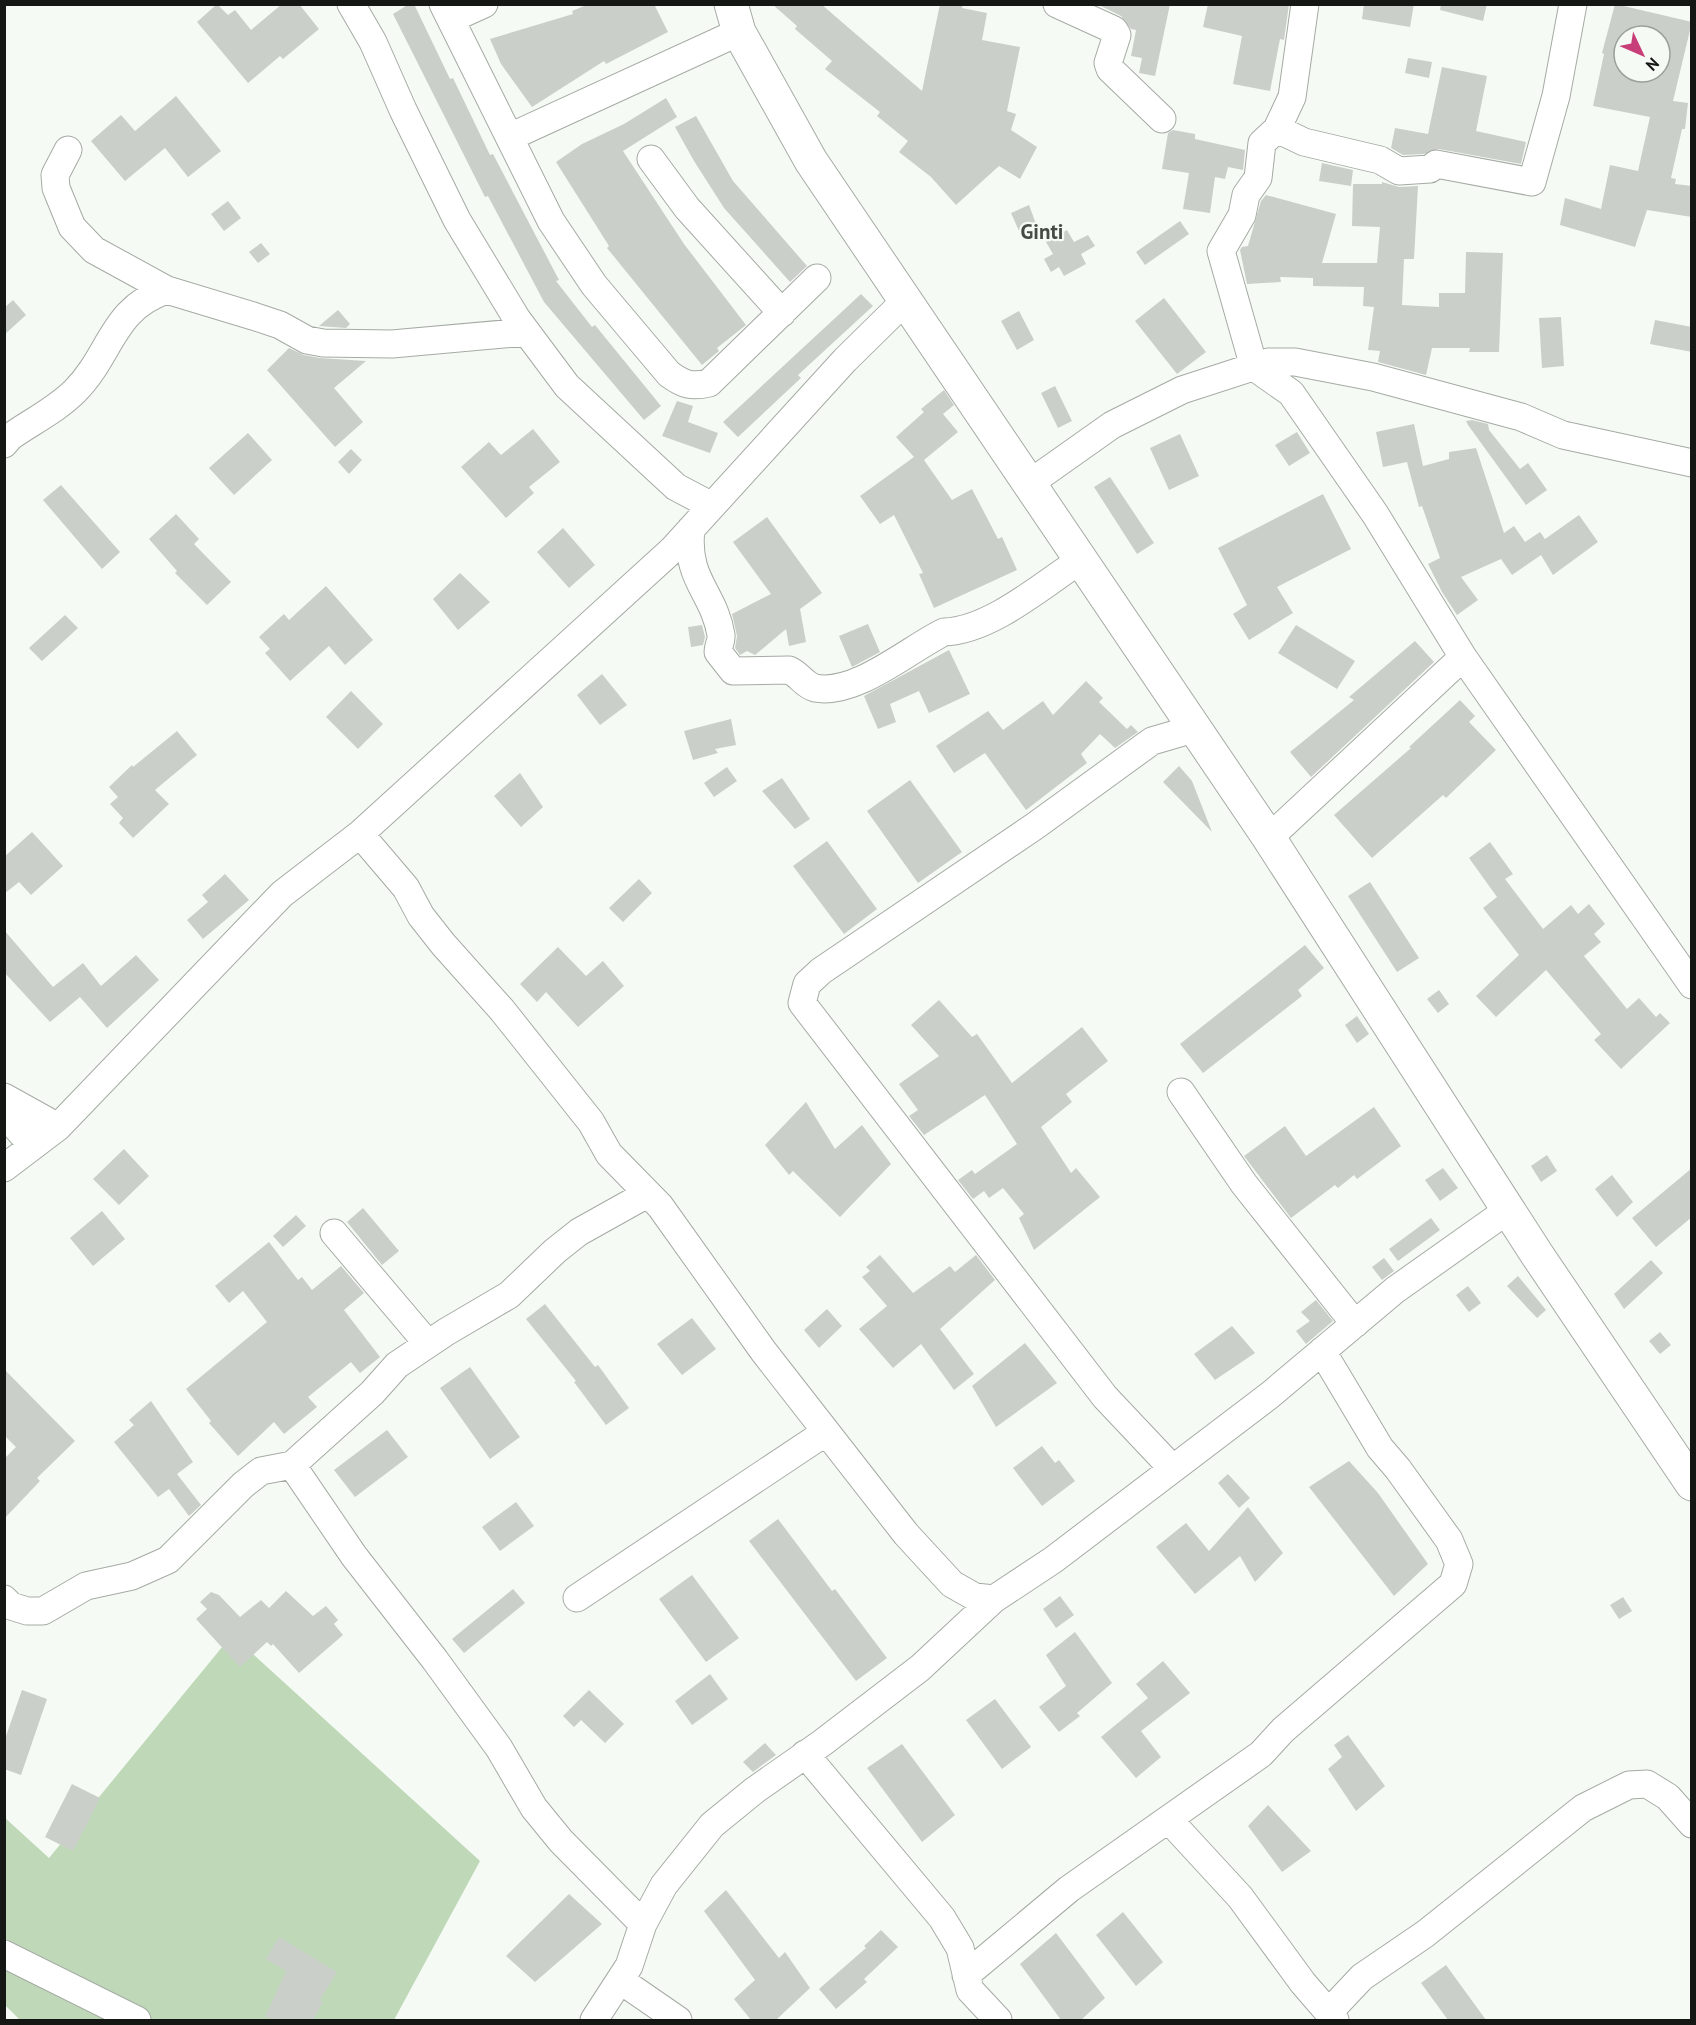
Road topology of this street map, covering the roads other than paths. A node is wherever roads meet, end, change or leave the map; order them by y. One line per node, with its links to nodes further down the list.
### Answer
1 (351, 4): 17 (street)
2 (484, 4): 6 (street)
3 (1057, 4): 8 (street)
4 (1305, 4): 9 (street)
5 (1573, 4): 9 (street)
6 (447, 12): 10 (street)
7 (735, 18): 10 (street); 15 (main road)
8 (1162, 119)
9 (1277, 129): 19 (street)
10 (510, 137): 16 (street)
11 (68, 150): 14 (street)
12 (651, 159): 16 (street)
13 (817, 278): 16 (street)
14 (166, 291): 17 (street); 21 (street)
15 (904, 302): 23 (main road); 24 (street)
16 (782, 313)
17 (526, 332): 24 (street)
18 (1294, 362): 19 (street); 20 (street); 22 (street)
19 (1254, 367): 20 (street); 23 (street)
20 (1291, 393): 27 (street)
21 (4, 444)
22 (1692, 463)
23 (1030, 483): 26 (main road)
24 (712, 506): 25 (street)
25 (691, 529): 26 (street); 29 (street)
26 (1082, 559): 28 (main road)
27 (1463, 657): 30 (street); 31 (street)
28 (1193, 729): 30 (main road); 46 (street)
29 (360, 834): 35 (street); 38 (street)
30 (1269, 838): 39 (main road)
31 (1692, 985)
32 (1181, 1092): 41 (street)
33 (4, 1097): 35 (street)
34 (4, 1114): 36 (street)
35 (58, 1127): 36 (street)
36 (33, 1146): 37 (street)
37 (4, 1168)
38 (646, 1194): 42 (street); 44 (street)
39 (1508, 1210): 41 (street); 47 (main road)
40 (334, 1233): 42 (street)
41 (1355, 1324): 43 (street)
42 (428, 1344): 45 (street)
43 (1322, 1351): 46 (street); 52 (street)
44 (826, 1432): 48 (street); 50 (street)
45 (292, 1465): 49 (street); 54 (street)
46 (1172, 1468): 50 (street)
47 (1692, 1484)
48 (577, 1598)
49 (4, 1599)
50 (994, 1599): 51 (street)
51 (805, 1754): 54 (street); 56 (street)
52 (1169, 1820): 56 (street); 58 (street)
53 (1692, 1824): 58 (street)
54 (644, 1923): 57 (street)
55 (4, 1954): 59 (street)
56 (966, 1975): 62 (street)
57 (620, 1980): 60 (street); 61 (street)
58 (1331, 2017)
59 (137, 2020)
60 (594, 2020)
61 (678, 2020)
62 (998, 2020)

